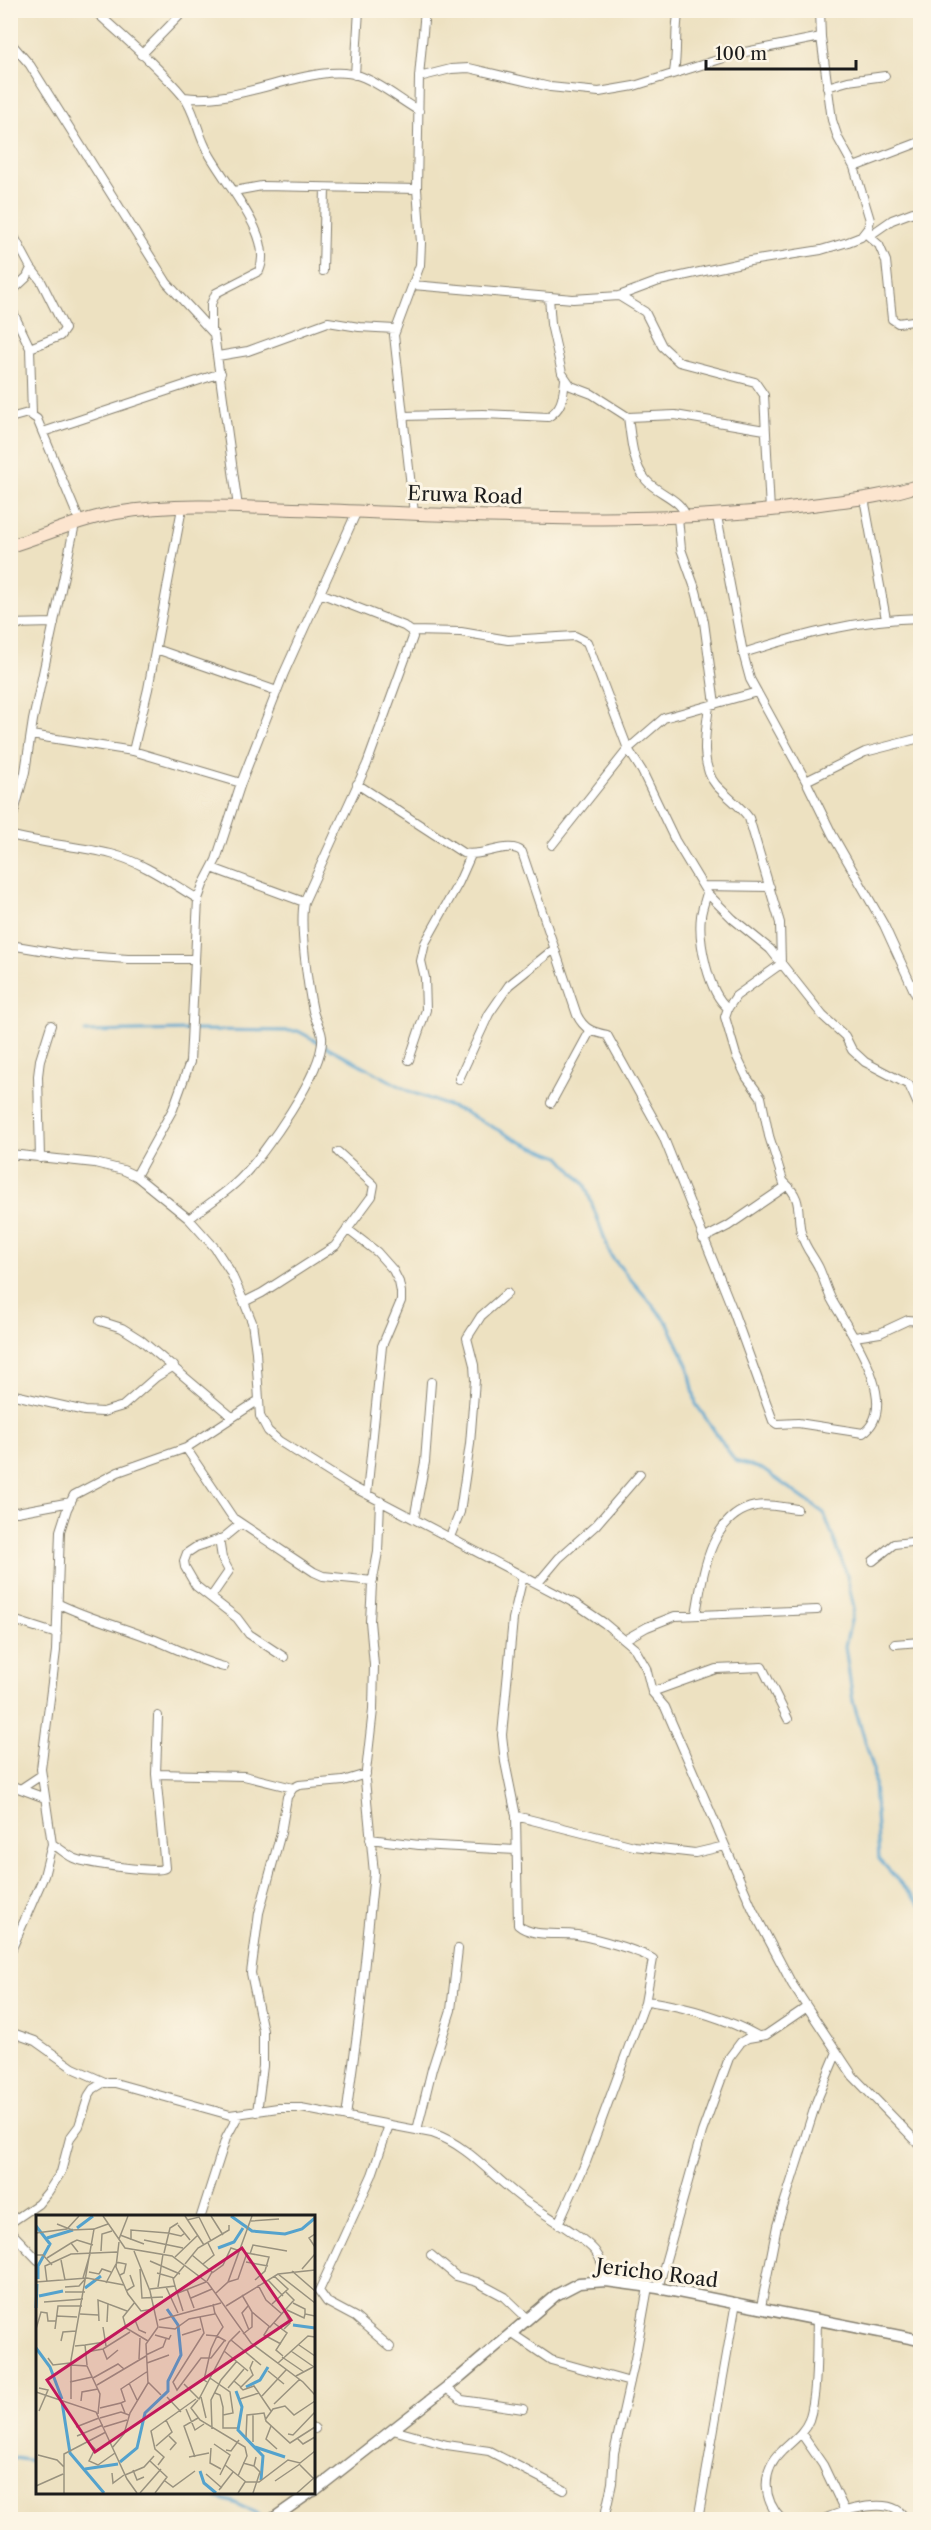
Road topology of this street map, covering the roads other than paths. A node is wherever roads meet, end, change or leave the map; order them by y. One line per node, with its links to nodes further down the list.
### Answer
1 (94, 10): 9 (street)
2 (185, 10): 9 (street)
3 (359, 10): 11 (street)
4 (425, 10): 13 (street)
5 (679, 10): 10 (street)
6 (820, 10): 7 (street)
7 (821, 36): 10 (street); 14 (street)
8 (10, 42): 34 (street)
9 (141, 55): 15 (street)
10 (674, 72): 13 (street)
11 (355, 75): 15 (street); 16 (street)
12 (885, 76): 14 (street)
13 (419, 77): 16 (street)
14 (826, 87): 18 (street)
15 (184, 97): 21 (street)
16 (419, 111): 20 (street)
17 (921, 142): 18 (street)
18 (854, 167): 24 (street)
19 (325, 188): 20 (street); 21 (street); 26 (street)
20 (417, 189): 27 (street)
21 (234, 191): 34 (street)
22 (921, 218): 24 (street)
23 (10, 229): 25 (street)
24 (867, 234): 29 (street); 32 (street)
25 (31, 268): 28 (street); 35 (street)
26 (323, 271)
27 (413, 285): 30 (street); 33 (street)
28 (10, 293)
29 (619, 296): 30 (street); 43 (street)
30 (549, 297): 38 (street)
31 (10, 306): 35 (street)
32 (921, 320)
33 (395, 329): 36 (street); 40 (street)
34 (211, 330): 36 (street)
35 (30, 348): 39 (street)
36 (218, 356): 37 (street)
37 (220, 373): 44 (street); 47 (street)
38 (565, 380): 40 (street); 41 (street)
39 (32, 415): 42 (street); 44 (street)
40 (403, 416): 51 (street)
41 (628, 417): 43 (street); 53 (street)
42 (10, 418)
43 (765, 430): 50 (street)
44 (43, 432): 54 (street)
45 (921, 485): 46 (main road, Eruwa Road)
46 (864, 498): 50 (main road, Eruwa Road); 58 (street)
47 (238, 507): 48 (main road, Eruwa Road); 49 (main road, Eruwa Road)
48 (182, 508): 54 (main road, Eruwa Road); 62 (street)
49 (357, 511): 51 (main road, Eruwa Road); 56 (street)
50 (770, 511): 52 (main road, Eruwa Road)
51 (414, 513): 53 (main road, Eruwa Road)
52 (717, 516): 53 (main road, Eruwa Road); 63 (street)
53 (682, 518): 66 (street)
54 (78, 523): 55 (main road, Eruwa Road); 59 (street)
55 (10, 546)
56 (320, 593): 61 (street); 64 (street)
57 (921, 618): 58 (street)
58 (886, 619): 63 (street)
59 (54, 623): 60 (street); 67 (street)
60 (10, 624)
61 (411, 631): 69 (street); 73 (street)
62 (156, 649): 64 (street); 70 (street)
63 (743, 653): 65 (street)
64 (277, 691): 72 (street)
65 (757, 692): 66 (street); 71 (street)
66 (712, 705): 69 (street); 79 (street)
67 (31, 735): 70 (street); 74 (street)
68 (921, 738): 71 (street)
69 (628, 749): 76 (street); 80 (street)
70 (133, 751): 72 (street)
71 (806, 781): 87 (street)
72 (241, 783): 78 (street)
73 (357, 784): 77 (street); 82 (street)
74 (10, 827)
75 (10, 835): 81 (street)
76 (552, 845)
77 (471, 855): 84 (street); 91 (street)
78 (212, 868): 81 (street); 82 (street)
79 (770, 886): 80 (street); 86 (street)
80 (705, 890): 86 (street); 88 (street)
81 (198, 899): 85 (street)
82 (304, 902): 100 (street)
83 (10, 945): 85 (street)
84 (554, 949): 90 (street); 92 (street)
85 (195, 959): 98 (street)
86 (781, 963): 88 (street); 94 (street)
87 (921, 1004)
88 (728, 1008): 99 (street)
89 (51, 1025): 97 (street)
90 (590, 1031): 93 (street); 102 (street)
91 (409, 1060)
92 (459, 1079)
93 (550, 1103)
94 (921, 1109)
95 (338, 1152): 101 (street)
96 (10, 1154): 97 (street)
97 (40, 1158): 98 (street)
98 (136, 1176): 100 (street)
99 (784, 1182): 102 (street); 107 (street)
100 (189, 1219): 104 (street)
101 (347, 1229): 104 (street); 115 (street)
102 (703, 1239): 107 (street)
103 (507, 1293): 122 (street)
104 (244, 1302): 111 (street)
105 (100, 1321): 108 (street)
106 (921, 1321): 107 (street)
107 (855, 1337)
108 (174, 1366): 110 (street); 112 (street)
109 (430, 1382): 120 (street)
110 (10, 1394)
111 (259, 1400): 112 (street); 115 (street)
112 (232, 1418): 113 (street)
113 (186, 1448): 117 (street); 121 (street)
114 (640, 1474): 128 (street)
115 (367, 1494): 116 (street)
116 (380, 1501): 120 (street); 127 (street)
117 (71, 1502): 119 (street); 130 (street)
118 (797, 1509): 132 (street)
119 (10, 1511)
120 (414, 1519): 122 (street)
121 (240, 1524): 123 (street); 127 (street)
122 (450, 1537): 126 (street)
123 (219, 1539): 129 (street); 129 (street)
124 (921, 1541): 125 (street)
125 (873, 1561)
126 (523, 1576): 128 (street); 150 (street)
127 (373, 1581): 144 (street)
128 (538, 1583): 135 (street)
129 (211, 1597): 138 (street)
130 (59, 1604): 134 (street); 139 (street)
131 (817, 1610): 132 (street)
132 (696, 1614): 135 (street)
133 (10, 1619): 134 (street)
134 (57, 1634): 145 (street)
135 (626, 1639): 140 (street)
136 (921, 1642): 137 (street)
137 (895, 1644)
138 (284, 1657)
139 (224, 1667)
140 (652, 1692): 142 (street); 153 (street)
141 (158, 1716): 143 (street)
142 (788, 1719)
143 (156, 1774): 148 (street); 152 (street)
144 (366, 1774): 148 (street); 151 (street)
145 (40, 1776): 147 (street); 149 (street)
146 (10, 1785): 147 (street)
147 (22, 1788): 149 (street)
148 (293, 1788): 163 (street)
149 (45, 1798): 152 (street)
150 (516, 1816): 153 (street); 154 (street)
151 (370, 1839): 154 (street); 165 (street)
152 (52, 1844): 156 (street)
153 (724, 1846): 158 (street)
154 (516, 1850): 157 (street)
155 (458, 1949): 167 (street)
156 (10, 1953)
157 (645, 2003): 160 (street); 171 (street)
158 (807, 2007): 160 (street); 161 (street)
159 (10, 2031): 162 (street)
160 (758, 2036): 176 (street)
161 (837, 2052): 168 (street); 178 (street)
162 (107, 2083): 164 (street); 170 (street)
163 (257, 2112): 164 (street); 165 (street)
164 (239, 2114): 169 (street)
165 (346, 2117): 166 (street)
166 (389, 2125): 167 (street); 183 (street)
167 (417, 2130): 171 (street)
168 (921, 2145)
169 (202, 2215)
170 (10, 2223)
171 (558, 2224): 175 (street)
172 (10, 2230): 174 (street)
173 (431, 2255): 179 (street)
174 (36, 2258)
175 (606, 2281): 176 (street, Jericho Road); 179 (street, Jericho Road)
176 (653, 2288): 177 (street, Jericho Road); 184 (street)
177 (736, 2302): 178 (street, Jericho Road); 195 (street)
178 (761, 2307): 180 (street, Jericho Road)
179 (528, 2319): 181 (street, Jericho Road)
180 (817, 2319): 182 (street, Jericho Road); 188 (street)
181 (511, 2333): 184 (street); 185 (street, Jericho Road)
182 (921, 2340)
183 (390, 2346)
184 (630, 2382): 194 (street)
185 (446, 2388): 186 (street); 187 (street, Jericho Road)
186 (522, 2409)
187 (393, 2430): 189 (street, Jericho Road); 190 (street)
188 (801, 2433): 192 (street); 196 (street)
189 (315, 2490)
190 (564, 2490)
191 (309, 2494): 193 (street, Jericho Road)
192 (844, 2509): 197 (street); 198 (street)
193 (271, 2520)
194 (604, 2520)
195 (698, 2520)
196 (782, 2520)
197 (822, 2520)
198 (905, 2520)

